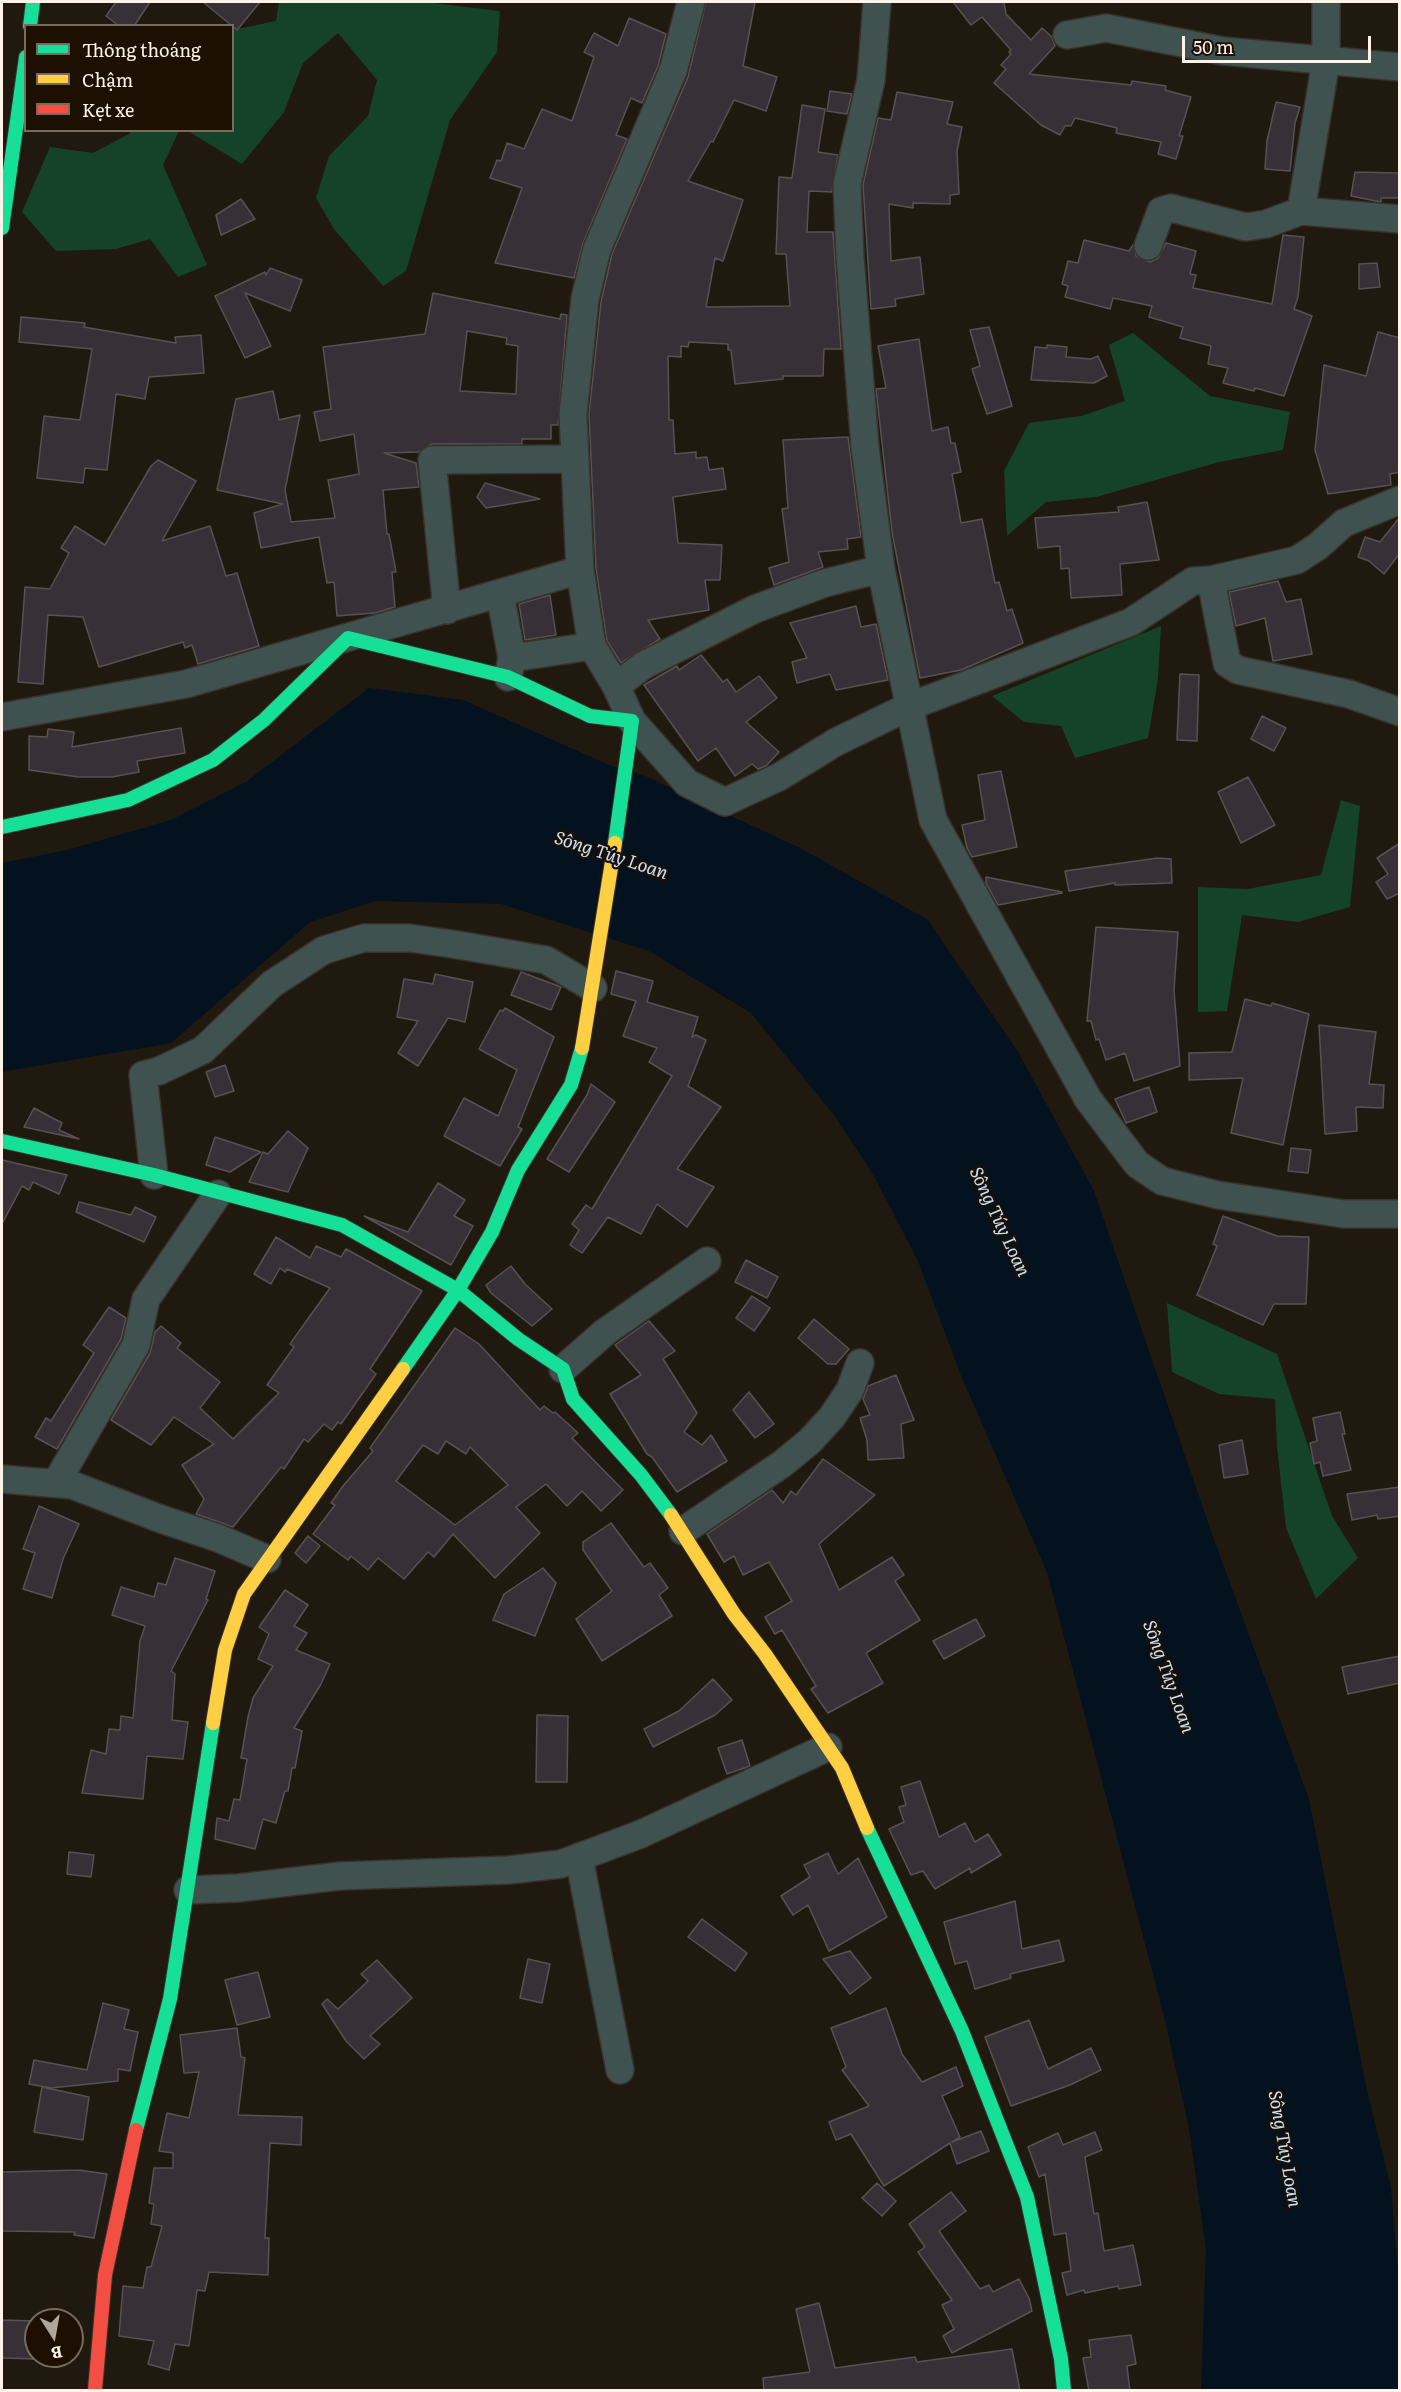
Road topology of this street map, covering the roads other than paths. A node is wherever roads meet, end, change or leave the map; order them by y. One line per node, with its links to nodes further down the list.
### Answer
1 (33, 2): 5 (main road)
2 (691, 2): 14 (street)
3 (877, 2): 17 (street)
4 (1326, 2): 7 (street)
5 (30, 24)
6 (1067, 35): 7 (street)
7 (1326, 61): 8 (street); 10 (street)
8 (1400, 67)
9 (24, 71): 12 (main road)
10 (1301, 211): 11 (street); 13 (street)
11 (1400, 219)
12 (2, 228)
13 (1148, 246)
14 (575, 459): 16 (street); 20 (street)
15 (1400, 500): 18 (street)
16 (580, 570): 19 (street); 22 (street)
17 (881, 570): 24 (street); 25 (street)
18 (1211, 580): 25 (street); 26 (street)
19 (500, 594): 20 (street); 23 (street)
20 (447, 610): 21 (street)
21 (348, 638): 23 (main road); 27 (street); 29 (main road)
22 (592, 646): 23 (street); 24 (street)
23 (510, 668): 28 (main road)
24 (616, 686): 28 (street)
25 (908, 707): 28 (street); 34 (street)
26 (1400, 712)
27 (2, 717)
28 (632, 720): 30 (main road)
29 (2, 827)
30 (593, 988): 32 (street); 36 (main road)
31 (2, 1141): 32 (main road)
32 (154, 1174): 33 (main road)
33 (218, 1194): 36 (main road); 40 (street)
34 (1400, 1214)
35 (707, 1262): 38 (street)
36 (458, 1290): 38 (main road); 42 (main road)
37 (860, 1363): 41 (street)
38 (562, 1369): 41 (main road)
39 (2, 1479): 40 (street)
40 (56, 1483): 42 (street)
41 (683, 1531): 43 (main road)
42 (267, 1559): 45 (main road)
43 (828, 1747): 44 (street); 48 (main road)
44 (579, 1857): 45 (street); 46 (street)
45 (188, 1890): 47 (main road)
46 (620, 2070)
47 (95, 2391)
48 (1064, 2391)

